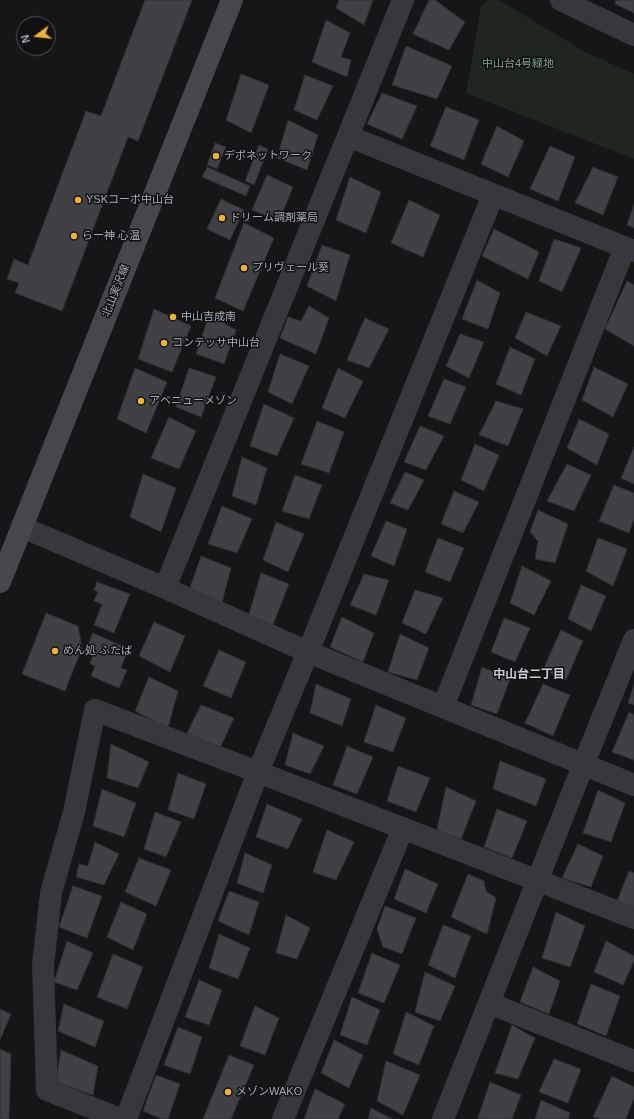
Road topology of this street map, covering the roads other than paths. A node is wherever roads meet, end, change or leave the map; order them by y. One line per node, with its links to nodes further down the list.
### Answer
1 (232, 0): 8 (street, 北山実沢線)
2 (403, 0): 5 (street)
3 (562, 0): 4 (street)
4 (634, 35)
5 (348, 136): 6 (street); 10 (street)
6 (493, 195): 7 (street); 12 (street)
7 (629, 249): 13 (street)
8 (22, 527): 9 (street, 北山実沢線); 10 (street)
9 (0, 582)
10 (165, 588): 12 (street)
11 (634, 640): 14 (street)
12 (308, 652): 13 (street); 15 (street)
13 (443, 707): 14 (street)
14 (584, 764): 16 (street); 18 (street)
15 (258, 772): 17 (street); 23 (street); 24 (street)
16 (634, 785)
17 (403, 828): 18 (street); 25 (street)
18 (538, 880): 19 (street); 20 (street)
19 (634, 918)
20 (489, 1003): 21 (street); 22 (street)
21 (634, 1061)
22 (447, 1118)
23 (120, 1119)
24 (126, 1119)
25 (283, 1119)

